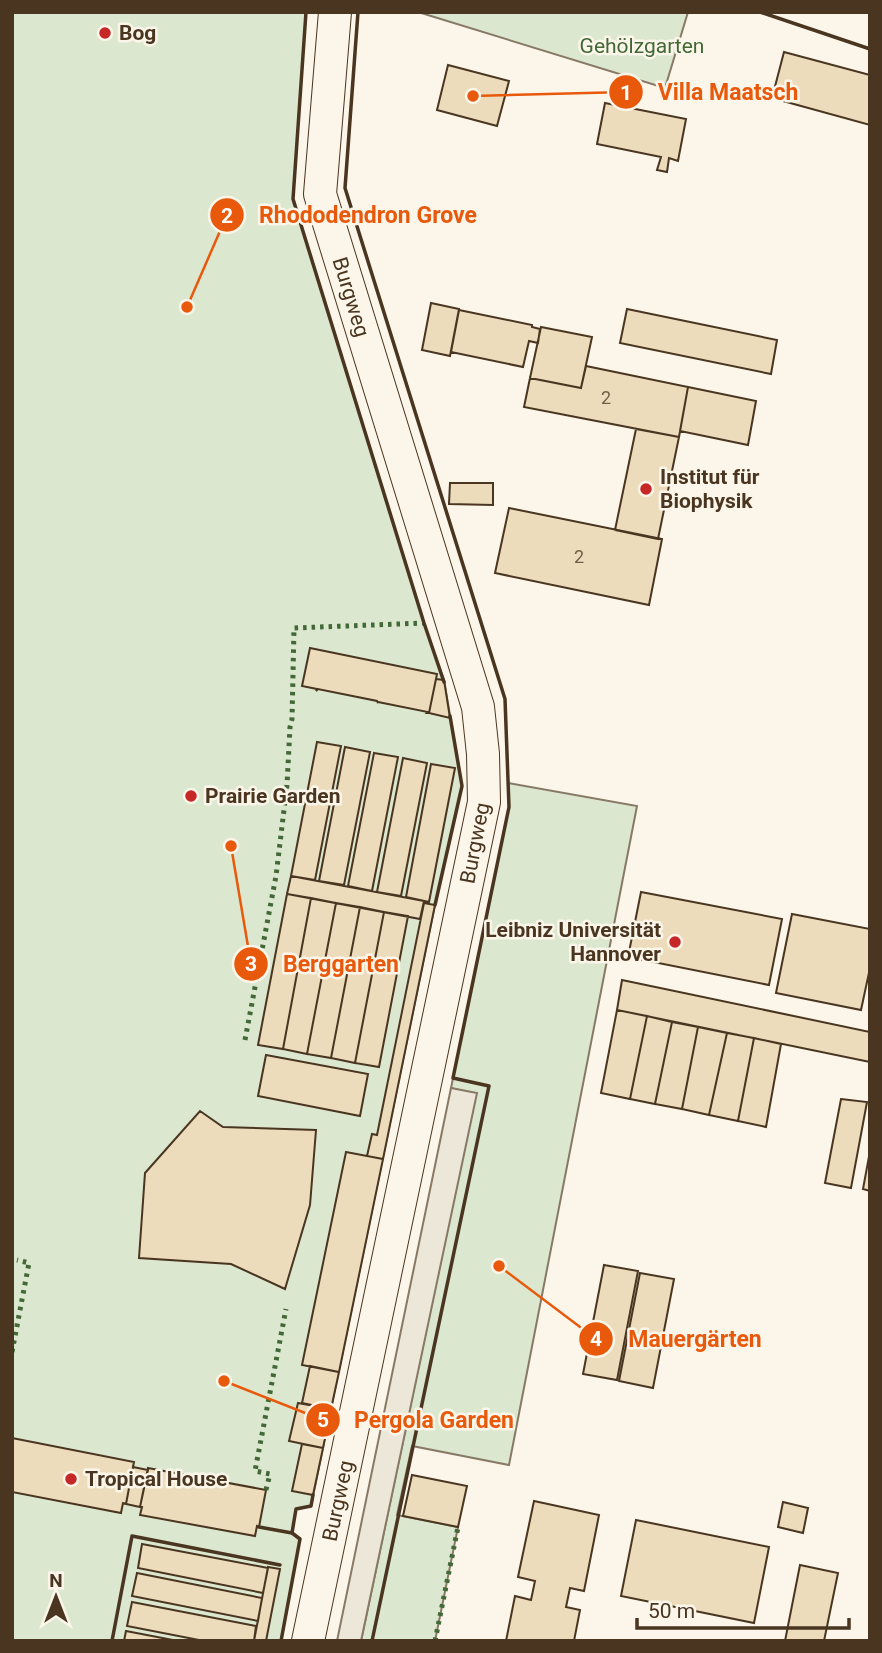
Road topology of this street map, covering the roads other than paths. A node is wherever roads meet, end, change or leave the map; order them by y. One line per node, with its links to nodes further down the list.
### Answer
1 (335, 12): 2 (street, Burgweg)
2 (308, 1641)

